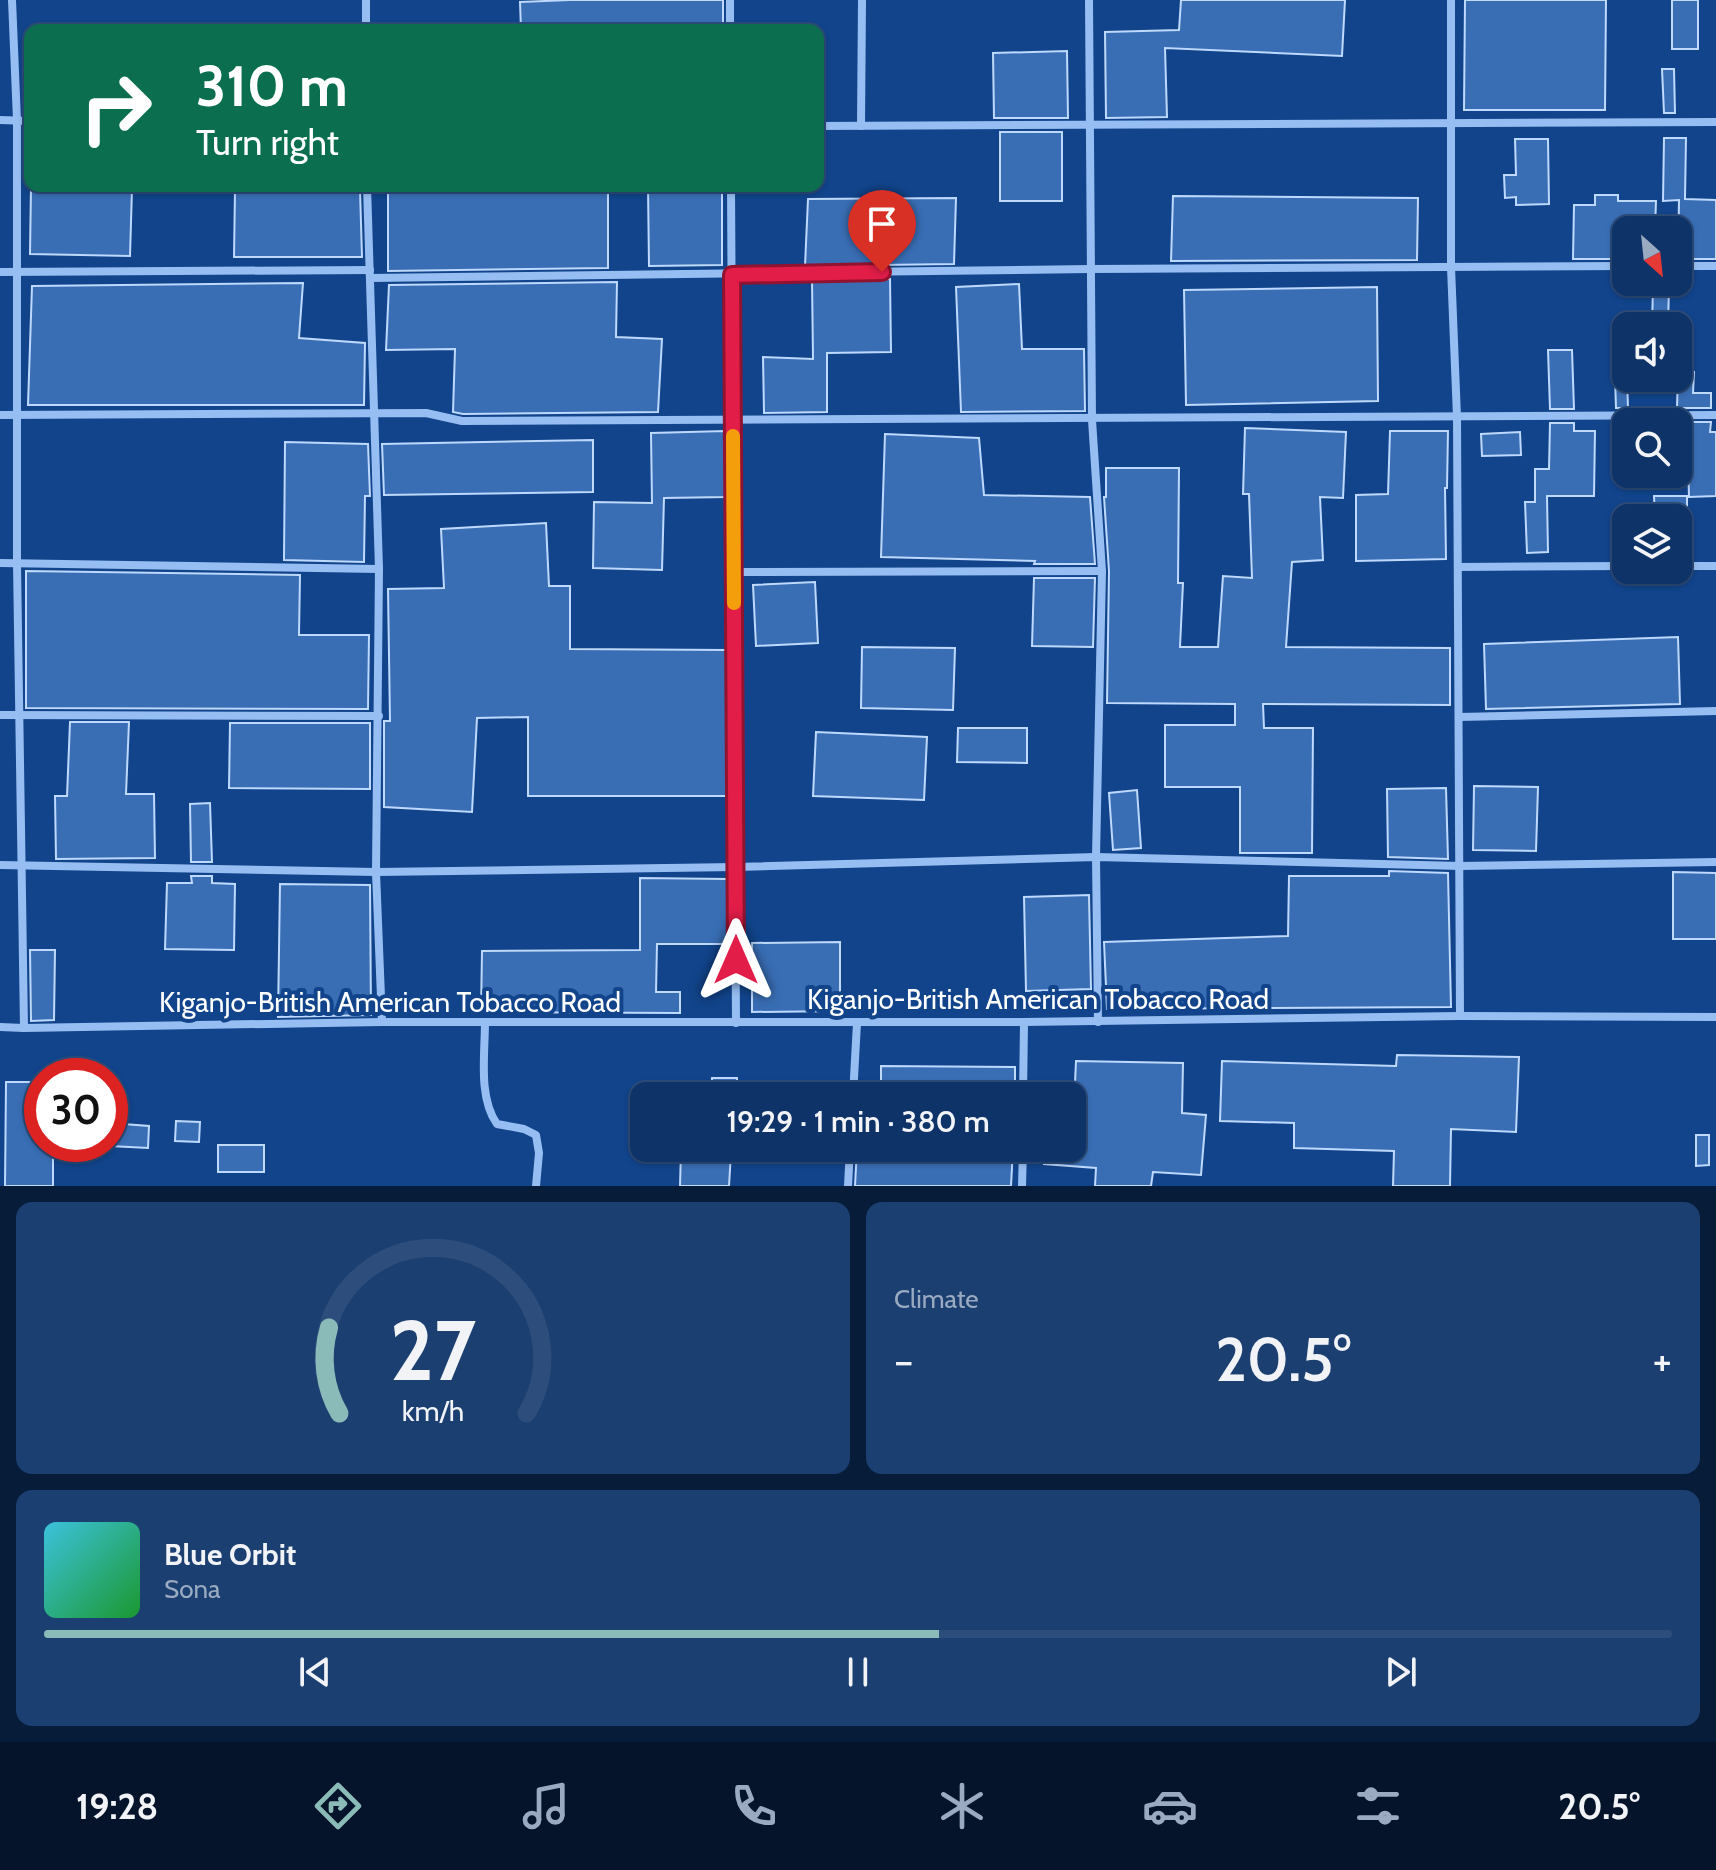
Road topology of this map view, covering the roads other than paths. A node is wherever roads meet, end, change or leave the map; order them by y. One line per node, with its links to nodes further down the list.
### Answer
1 (12, 0): 10 (street)
2 (366, 0): 7 (street)
3 (730, 0): 8 (street)
4 (862, 0): 16 (street)
5 (1089, 0): 14 (street)
6 (1451, 0): 13 (street)
7 (366, 24)
8 (730, 24)
9 (0, 120): 10 (street)
10 (17, 120): 11 (street); 25 (street)
11 (24, 121)
12 (1716, 122): 13 (street)
13 (1451, 124): 14 (street); 22 (street)
14 (1089, 125): 16 (street); 23 (street)
15 (824, 126): 16 (street)
16 (861, 126)
17 (367, 192): 26 (street)
18 (731, 192): 27 (street)
19 (1612, 266): 22 (street)
20 (1692, 266): 21 (street)
21 (1716, 266)
22 (1451, 267): 23 (street); 32 (street)
23 (1091, 269): 27 (street); 33 (street)
24 (0, 272): 25 (street)
25 (17, 272): 26 (street); 30 (street)
26 (370, 274): 27 (street); 28 (street)
27 (732, 275): 34 (street)
28 (374, 414): 30 (street); 34 (street); 41 (street)
29 (0, 415): 30 (street)
30 (17, 415): 36 (street)
31 (1716, 415): 32 (street)
32 (1457, 417): 33 (street); 40 (street)
33 (1092, 420): 34 (street); 42 (street)
34 (733, 421): 43 (street)
35 (0, 563): 36 (street)
36 (17, 563): 41 (street); 45 (street)
37 (1612, 566): 40 (street)
38 (1692, 566): 39 (street)
39 (1716, 566)
40 (1458, 567): 48 (street)
41 (379, 569): 47 (street)
42 (1102, 571): 43 (street); 49 (street)
43 (734, 572): 54 (street)
44 (1716, 711): 48 (street)
45 (19, 714): 46 (street); 47 (street); 52 (street)
46 (0, 715)
47 (379, 716): 55 (street)
48 (1459, 717): 53 (street)
49 (1096, 857): 53 (street); 54 (street); 61 (street)
50 (1716, 862): 53 (street)
51 (0, 865): 52 (street)
52 (20, 865): 55 (street); 65 (street)
53 (1461, 866): 56 (street)
54 (736, 867): 55 (street); 62 (street)
55 (376, 872): 58 (street)
56 (1460, 1016): 57 (street, Kiganjo-British American Tobacco Road); 61 (street, Kiganjo-British American Tobacco Road)
57 (1716, 1017)
58 (382, 1022): 59 (street, Kiganjo-British American Tobacco Road); 65 (street, Kiganjo-British American Tobacco Road)
59 (485, 1022): 62 (street, Kiganjo-British American Tobacco Road); 70 (street)
60 (1024, 1022): 61 (street, Kiganjo-British American Tobacco Road); 63 (street, Kiganjo-British American Tobacco Road); 67 (street)
61 (1098, 1022)
62 (736, 1023): 63 (street, Kiganjo-British American Tobacco Road)
63 (857, 1023): 66 (street)
64 (0, 1027): 65 (street, Kiganjo-British American Tobacco Road)
65 (24, 1028)
66 (854, 1082)
67 (1023, 1082)
68 (849, 1162): 71 (street)
69 (1023, 1162): 72 (street)
70 (536, 1186)
71 (848, 1186)
72 (1022, 1186)

